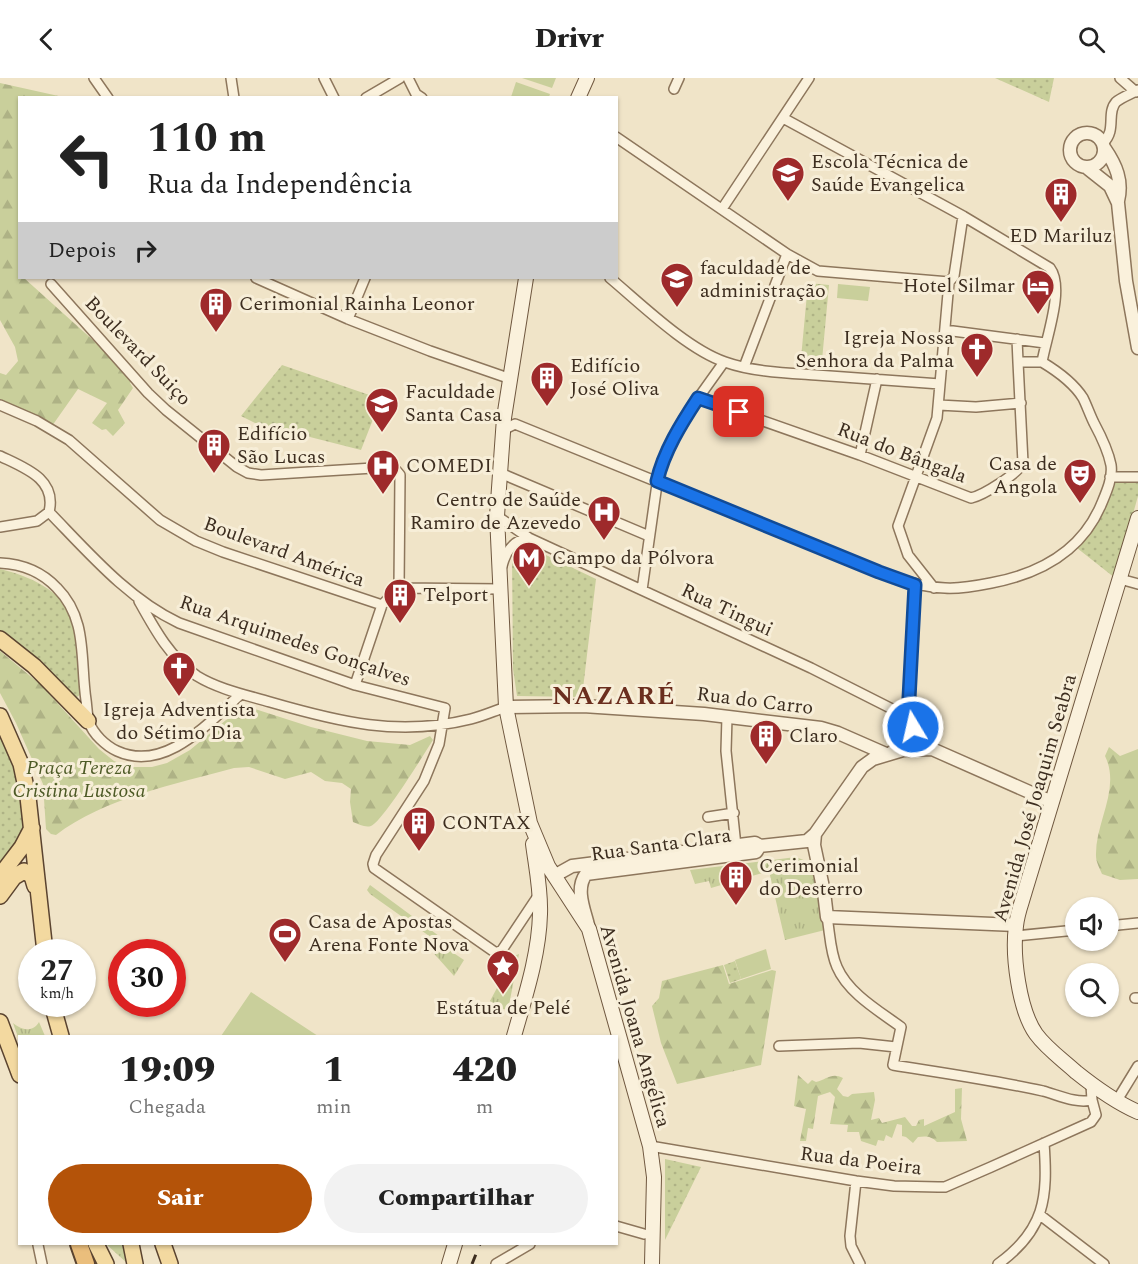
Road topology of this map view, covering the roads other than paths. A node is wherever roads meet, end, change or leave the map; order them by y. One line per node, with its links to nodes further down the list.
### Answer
1 (94, 78): 12 (street)
2 (231, 78): 13 (street)
3 (324, 78): 14 (street)
4 (400, 78): 15 (street)
5 (408, 78): 16 (street)
6 (587, 78): 17 (main road)
7 (679, 78): 10 (street)
8 (809, 78): 18 (street)
9 (1120, 78): 11 (street)
10 (674, 89)
11 (1137, 91): 20 (street)
12 (107, 96)
13 (234, 96)
14 (333, 96)
15 (369, 96)
16 (419, 96)
17 (579, 96)
18 (783, 118): 23 (street); 24 (street)
19 (618, 137): 23 (street)
20 (1104, 146): 21 (street); 21 (street); 22 (street)
21 (1086, 167): 22 (street)
22 (1118, 203): 36 (street)
23 (722, 209): 25 (street)
24 (963, 216): 30 (street); 35 (street)
25 (787, 254): 30 (street); 40 (street)
26 (258, 279): 32 (street)
27 (365, 279): 32 (street)
28 (526, 279): 41 (main road, Avenida Joana Angélica)
29 (611, 279): 37 (street)
30 (950, 282): 33 (street)
31 (51, 284): 67 (street, Boulevard Suiço)
32 (348, 319): 41 (street)
33 (945, 330): 34 (street); 43 (street)
34 (1017, 339): 35 (street); 38 (street, Rua do Bângala)
35 (1045, 343): 39 (street)
36 (1138, 348)
37 (724, 362): 40 (street); 44 (street)
38 (1018, 362): 39 (street); 45 (street, Rua do Bângala)
39 (1042, 362): 53 (street)
40 (744, 367): 42 (street)
41 (508, 378): 48 (main road, Avenida Joana Angélica)
42 (877, 379): 43 (street); 49 (street)
43 (940, 384): 47 (street)
44 (698, 398): 49 (street, Rua do Bângala); 55 (street)
45 (1021, 403): 47 (street); 52 (street, Rua do Bângala)
46 (0, 405): 72 (street, Boulevard América)
47 (939, 405): 52 (street)
48 (503, 430): 51 (main road, Avenida Joana Angélica); 55 (street)
49 (860, 455): 52 (street, Rua do Bângala)
50 (0, 456): 56 (street)
51 (500, 473): 57 (main road, Avenida Joana Angélica); 60 (street)
52 (915, 477): 68 (street)
53 (1110, 477): 54 (street); 68 (street)
54 (1138, 477)
55 (657, 481): 60 (street); 66 (street)
56 (49, 512): 59 (street); 71 (street, Rua Arquimedes Gonçalves)
57 (497, 516): 61 (street, Rua Tingui); 63 (main road, Avenida Joana Angélica)
58 (1138, 518): 64 (main road, Avenida José Joaquim Seabra)
59 (0, 526)
60 (649, 536): 70 (street)
61 (529, 538): 63 (street); 70 (street, Rua Tingui)
62 (0, 563): 80 (street)
63 (501, 572): 69 (main road, Avenida Joana Angélica)
64 (1120, 579): 65 (street); 86 (main road, Avenida José Joaquim Seabra)
65 (1138, 584)
66 (915, 585): 68 (street); 79 (street)
67 (399, 588): 69 (street); 72 (street)
68 (934, 588)
69 (501, 589): 76 (main road, Avenida Joana Angélica)
70 (642, 590): 79 (street, Rua Tingui)
71 (136, 597): 74 (street, Rua Arquimedes Gonçalves); 75 (street)
72 (382, 606): 74 (street)
73 (0, 639): 80 (main road)
74 (355, 685): 81 (street, Rua Arquimedes Gonçalves)
75 (241, 694): 80 (street); 81 (street)
76 (506, 707): 78 (street, Rua do Carro); 81 (street); 89 (main road, Avenida Joana Angélica)
77 (0, 716): 90 (main road)
78 (727, 717): 82 (street, Rua do Carro); 87 (street)
79 (908, 717): 83 (street); 84 (street)
80 (88, 721)
81 (442, 724): 98 (street)
82 (860, 742): 84 (street, Rua do Carro); 85 (street)
83 (932, 749): 84 (street); 86 (street)
84 (886, 754): 85 (street)
85 (862, 767): 91 (street)
86 (1052, 802): 105 (main road, Avenida José Joaquim Seabra)
87 (734, 813): 88 (street); 93 (street)
88 (708, 816)
89 (530, 823): 97 (main road, Avenida Joana Angélica); 98 (main road)
90 (32, 828): 96 (main road); 100 (main road)
91 (815, 834): 92 (street, Rua Santa Clara); 95 (street)
92 (802, 842): 94 (street, Rua Santa Clara); 95 (street)
93 (736, 846): 94 (street, Rua Santa Clara); 97 (street, Rua Santa Clara)
94 (760, 846): 104 (street, Rua Santa Clara)
95 (814, 850): 101 (street)
96 (0, 876)
97 (554, 876): 98 (main road); 104 (main road, Avenida Joana Angélica)
98 (540, 893): 111 (main road)
99 (0, 896): 100 (main road)
100 (40, 904): 107 (main road)
101 (827, 917): 105 (street); 113 (street)
102 (1138, 924): 103 (street)
103 (1119, 926)
104 (589, 929): 121 (main road, Avenida Joana Angélica)
105 (1016, 930): 106 (street); 116 (main road, Avenida José Joaquim Seabra)
106 (1065, 930)
107 (44, 939)
108 (56, 1017): 110 (main road)
109 (0, 1022): 115 (main road)
110 (61, 1035)
111 (514, 1035)
112 (779, 1046): 113 (street)
113 (896, 1047): 117 (street)
114 (1138, 1066): 118 (street)
115 (18, 1071)
116 (1091, 1085): 117 (street); 118 (main road, Avenida José Joaquim Seabra)
117 (1092, 1100): 120 (street, Rua da Poeira)
118 (1116, 1102): 119 (main road, Avenida José Joaquim Seabra)
119 (1138, 1112)
120 (1044, 1143): 122 (street, Rua da Poeira); 123 (street)
121 (650, 1146): 122 (street, Rua da Poeira); 142 (main road, Avenida Joana Angélica)
122 (856, 1181): 143 (street)
123 (1040, 1215): 144 (street); 145 (street)
124 (618, 1227): 125 (street)
125 (644, 1234)
126 (38, 1245): 134 (street)
127 (69, 1245): 135 (highway)
128 (79, 1245): 136 (highway)
129 (96, 1245): 137 (main road)
130 (131, 1245): 138 (main road)
131 (163, 1245): 139 (main road)
132 (455, 1245): 140 (main road)
133 (528, 1245): 141 (street)
134 (42, 1264)
135 (74, 1264)
136 (86, 1264)
137 (106, 1264)
138 (135, 1264)
139 (170, 1264)
140 (449, 1264)
141 (496, 1264)
142 (652, 1264)
143 (860, 1264)
144 (998, 1264)
145 (1104, 1264)

